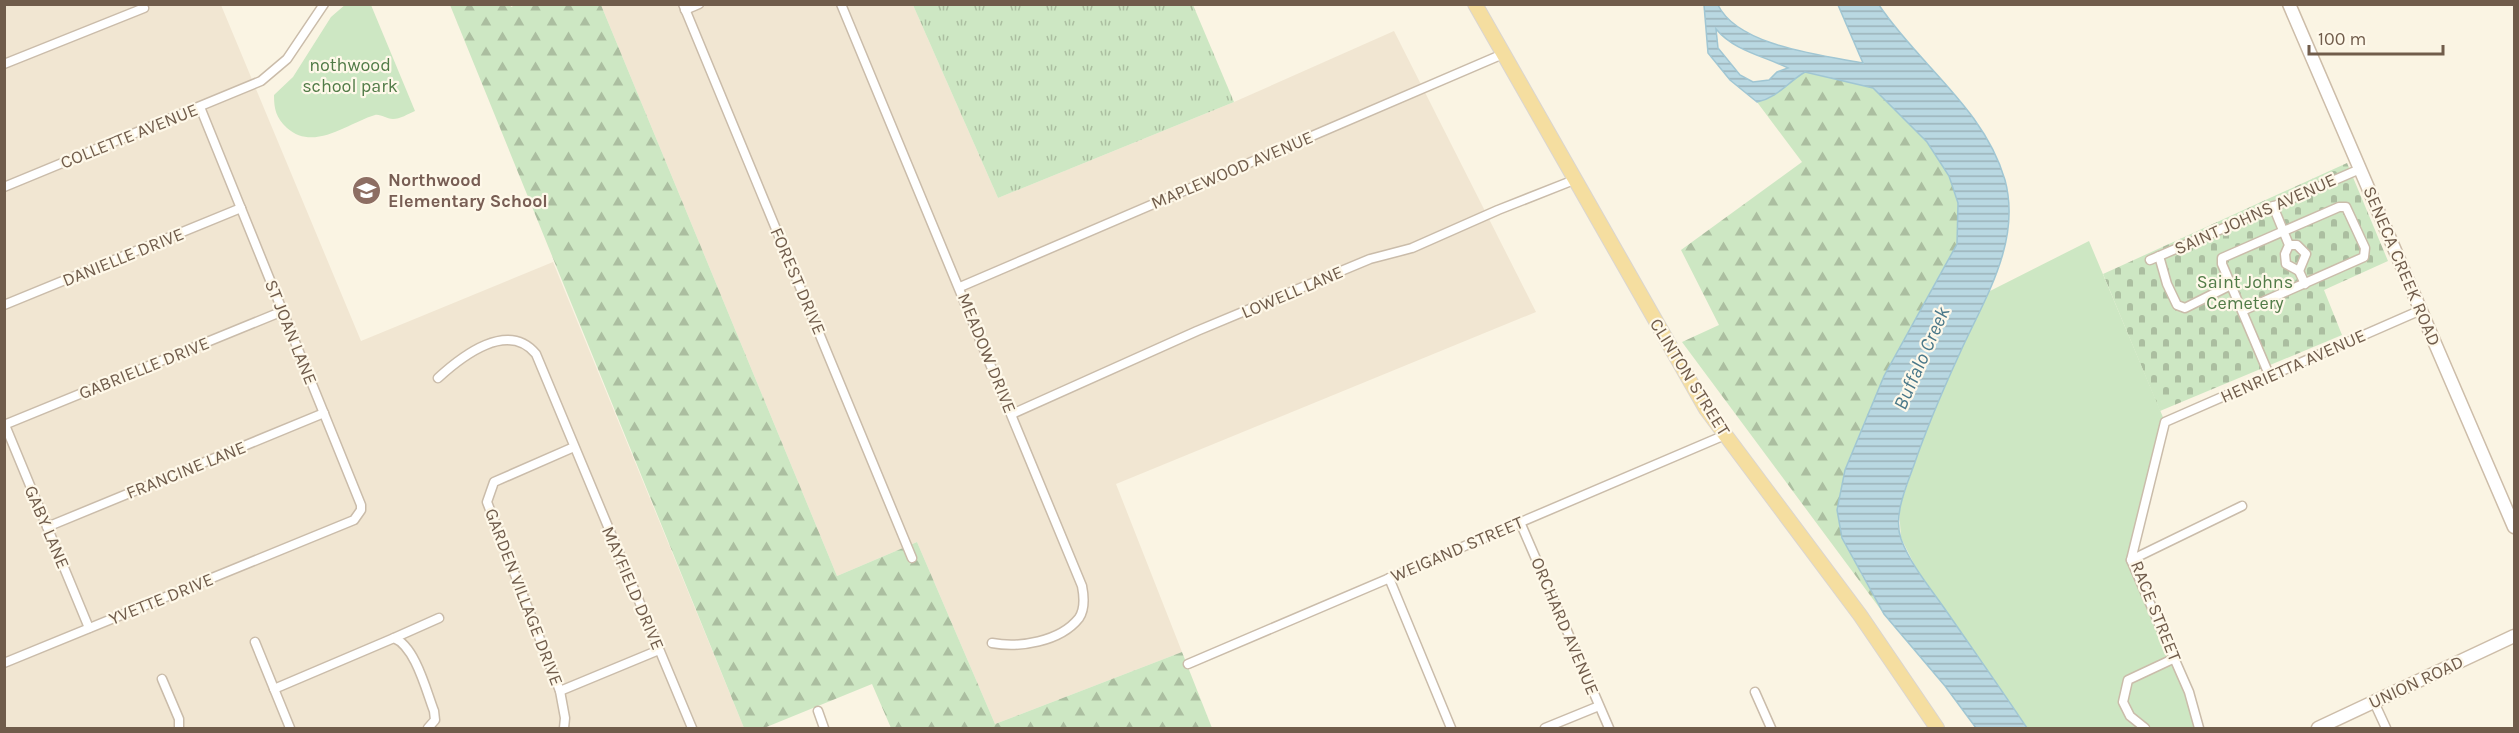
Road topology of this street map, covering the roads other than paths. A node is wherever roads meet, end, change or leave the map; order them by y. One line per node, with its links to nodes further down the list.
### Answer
1 (324, 4): 10 (street, COLLETTE AVENUE)
2 (699, 4): 6 (street)
3 (841, 4): 23 (street, MEADOW DRIVE)
4 (1475, 4): 8 (main road, CLINTON STREET)
5 (2289, 4): 11 (street, SENECA CREEK ROAD)
6 (684, 7): 41 (street, FOREST DRIVE)
7 (144, 8): 9 (street)
8 (1503, 54): 12 (main road, CLINTON STREET); 23 (street, MAPLEWOOD AVENUE)
9 (4, 64)
10 (200, 107): 13 (street, COLLETTE AVENUE); 15 (street, ST JOAN LANE)
11 (2360, 169): 14 (street, SAINT JOHNS AVENUE); 25 (street, SENECA CREEK ROAD)
12 (1574, 180): 31 (street, LOWELL LANE); 34 (main road, CLINTON STREET)
13 (4, 187)
14 (2273, 206): 16 (street); 18 (street, SAINT JOHNS AVENUE)
15 (241, 208): 24 (street, DANIELLE DRIVE); 26 (street, ST JOAN LANE)
16 (2283, 231): 17 (street); 21 (street); 22 (street)
17 (2289, 245): 20 (street); 20 (street)
18 (2159, 256): 19 (street, SAINT JOHNS AVENUE); 22 (street)
19 (2150, 260)
20 (2299, 271): 21 (street)
21 (2305, 284): 27 (street)
22 (2231, 285): 27 (street)
23 (960, 287): 31 (street, MEADOW DRIVE)
24 (4, 305)
25 (2421, 310): 28 (street, HENRIETTA AVENUE); 39 (street, SENECA CREEK ROAD)
26 (283, 311): 30 (street, ST JOAN LANE); 33 (street, GABRIELLE DRIVE)
27 (2242, 311): 28 (street)
28 (2270, 377): 32 (street, HENRIETTA AVENUE)
29 (438, 378): 35 (street, MAYFIELD DRIVE)
30 (324, 413): 38 (street, FRANCINE LANE); 40 (street, ST JOAN LANE)
31 (1012, 414): 49 (street, MEADOW DRIVE)
32 (2165, 422): 42 (street, RACE STREET)
33 (5, 425): 38 (street, GABY LANE)
34 (1725, 435): 37 (street, WEIGAND STREET); 71 (main road, CLINTON STREET)
35 (574, 447): 50 (street, MAYFIELD DRIVE); 56 (street, GARDEN VILLAGE DRIVE)
36 (2242, 506): 42 (street)
37 (1520, 522): 43 (street, WEIGAND STREET); 59 (street, ORCHARD AVENUE)
38 (47, 527): 45 (street, GABY LANE)
39 (2514, 527)
40 (318, 535): 45 (street, YVETTE DRIVE)
41 (912, 558)
42 (2131, 560): 51 (street, RACE STREET)
43 (1389, 578): 53 (street, WEIGAND STREET); 67 (street)
44 (439, 618): 46 (street)
45 (89, 628): 52 (street, YVETTE DRIVE)
46 (394, 638): 55 (street); 63 (street)
47 (2513, 640): 58 (street, UNION ROAD)
48 (255, 642): 55 (street)
49 (992, 643)
50 (659, 650): 56 (street); 65 (street, MAYFIELD DRIVE)
51 (2175, 658): 72 (street); 73 (street, RACE STREET)
52 (4, 663)
53 (1188, 664)
54 (162, 679): 61 (street)
55 (274, 689): 62 (street)
56 (560, 691): 64 (street, GARDEN VILLAGE DRIVE)
57 (1755, 692): 70 (street)
58 (2374, 702): 74 (street, UNION ROAD); 75 (street)
59 (1599, 706): 68 (street); 69 (street, ORCHARD AVENUE)
60 (818, 711): 66 (street)
61 (179, 729)
62 (290, 729)
63 (428, 729)
64 (564, 729)
65 (692, 729)
66 (824, 729)
67 (1451, 729)
68 (1545, 729)
69 (1609, 729)
70 (1771, 729)
71 (1937, 729)
72 (2145, 729)
73 (2199, 729)
74 (2318, 729)
75 (2386, 729)

